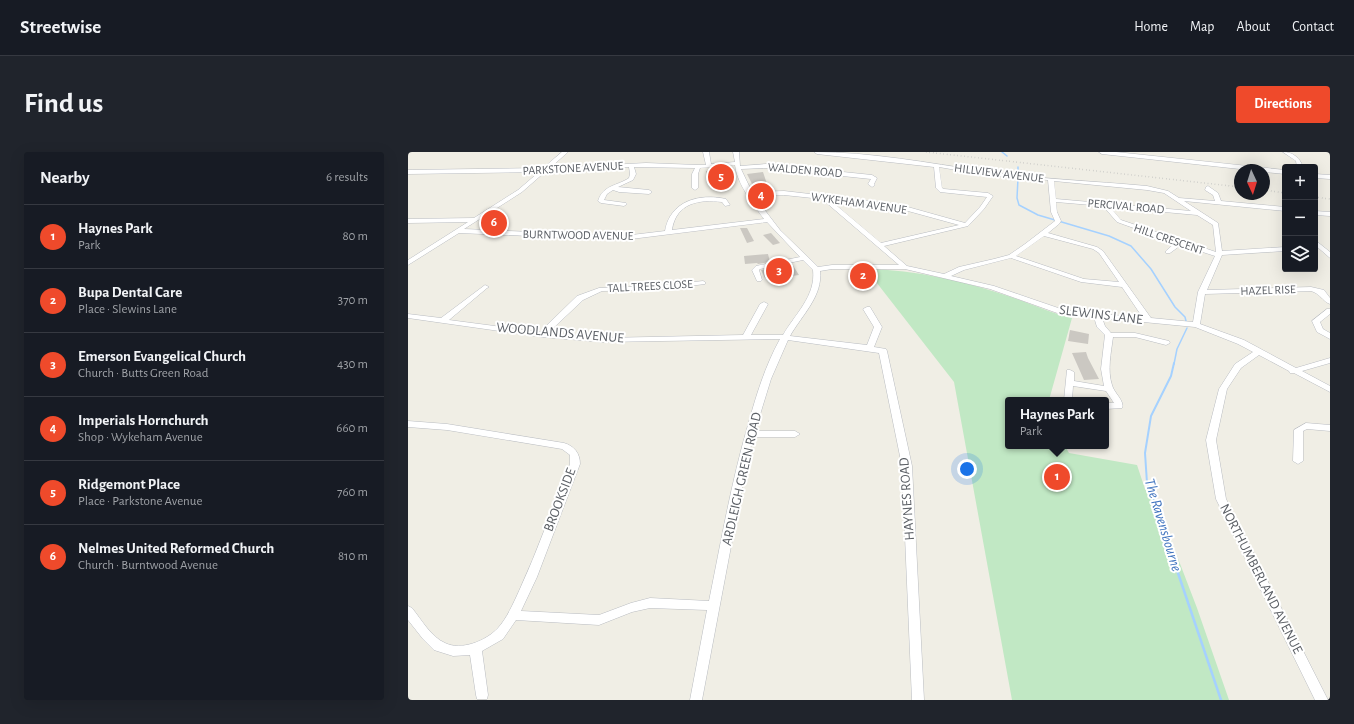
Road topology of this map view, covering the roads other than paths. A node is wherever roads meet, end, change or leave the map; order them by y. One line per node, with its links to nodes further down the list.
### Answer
1 (565, 152): 15 (street)
2 (706, 152): 8 (street)
3 (736, 152): 12 (street)
4 (817, 152): 10 (street, HILLVIEW AVENUE)
5 (1102, 152): 7 (street)
6 (1286, 152): 9 (street)
7 (1122, 153): 13 (street)
8 (708, 164): 12 (street, PARKSTONE AVENUE); 14 (street, PARKSTONE AVENUE)
9 (1299, 164)
10 (936, 165): 21 (street, HILLVIEW AVENUE); 44 (street)
11 (631, 166): 14 (street, PARKSTONE AVENUE); 15 (street, PARKSTONE AVENUE); 23 (street)
12 (738, 166): 22 (street, WALDEN ROAD); 27 (street)
13 (1234, 166)
14 (698, 167): 24 (street)
15 (545, 170): 17 (street, PARKSTONE AVENUE); 41 (street)
16 (1270, 171): 18 (street)
17 (408, 172)
18 (1282, 172)
19 (1318, 176): 20 (street)
20 (1330, 177)
21 (1051, 180): 29 (street, HILLVIEW AVENUE); 30 (street)
22 (872, 185)
23 (612, 187): 26 (street); 32 (street)
24 (696, 188)
25 (1208, 188): 31 (street)
26 (649, 192)
27 (750, 194): 28 (street, WYKEHAM AVENUE); 42 (street)
28 (824, 198): 44 (street, WYKEHAM AVENUE); 49 (street)
29 (1179, 199): 31 (street); 39 (street)
30 (1053, 200): 33 (street, PERCIVAL ROAD); 47 (street)
31 (1219, 203): 35 (street)
32 (624, 204)
33 (1104, 204): 39 (street, PERCIVAL ROAD); 48 (street, HILL CRESCENT)
34 (726, 205): 46 (street)
35 (1278, 208): 36 (street); 37 (street)
36 (1282, 209)
37 (1282, 212)
38 (1318, 212): 40 (street)
39 (1199, 213): 54 (street)
40 (1330, 214)
41 (474, 220): 43 (street); 45 (street)
42 (769, 220): 46 (street, BURNTWOOD AVENUE); 57 (street)
43 (408, 221)
44 (966, 225): 49 (street)
45 (458, 231): 46 (street, BURNTWOOD AVENUE); 58 (street)
46 (668, 233)
47 (1042, 233): 55 (street); 64 (street)
48 (1180, 242): 53 (street); 54 (street, HILL CRESCENT)
49 (880, 245): 59 (street)
50 (1318, 247): 51 (street); 56 (street)
51 (1330, 247)
52 (1282, 249): 54 (street)
53 (1168, 252)
54 (1219, 254): 66 (street)
55 (1011, 256): 61 (street); 64 (street)
56 (1330, 256)
57 (805, 258): 60 (street); 62 (street)
58 (408, 263)
59 (905, 267): 60 (street, SLEWINS LANE); 61 (street, SLEWINS LANE)
60 (816, 269): 80 (street, ARDLEIGH GREEN ROAD)
61 (946, 276): 72 (street, SLEWINS LANE)
62 (760, 280)
63 (703, 283): 76 (street, TALL TREES CLOSE)
64 (1124, 285): 73 (street)
65 (485, 288): 74 (street)
66 (1202, 292): 67 (street, HAZEL RISE); 75 (street)
67 (1330, 302)
68 (764, 304): 79 (street)
69 (867, 309): 82 (street)
70 (1330, 311): 78 (street)
71 (408, 316): 74 (street, WOODLANDS AVENUE)
72 (1098, 317): 73 (street, SLEWINS LANE); 77 (street)
73 (1148, 320): 75 (street, SLEWINS LANE)
74 (443, 321): 76 (street, WOODLANDS AVENUE)
75 (1196, 325): 83 (street, SLEWINS LANE)
76 (542, 335): 79 (street, WOODLANDS AVENUE)
77 (1109, 335): 81 (street); 88 (street)
78 (1330, 336)
79 (746, 337): 80 (street, WOODLANDS AVENUE)
80 (785, 337): 82 (street, HAYNES ROAD); 94 (street, ARDLEIGH GREEN ROAD)
81 (1166, 343)
82 (870, 348): 103 (street, HAYNES ROAD)
83 (1259, 351): 85 (street, SLEWINS LANE); 104 (street, NORTHUMBERLAND AVENUE)
84 (1330, 360): 85 (street)
85 (1293, 371): 89 (street, SLEWINS LANE)
86 (1070, 372): 87 (street)
87 (1069, 383): 88 (street); 90 (street)
88 (1109, 389): 91 (street)
89 (1330, 390)
90 (1068, 397)
91 (1109, 406)
92 (408, 424): 99 (street, BROOKSIDE)
93 (1330, 428): 96 (street)
94 (750, 434): 95 (street); 97 (street, ARDLEIGH GREEN ROAD)
95 (795, 434)
96 (1298, 461)
97 (714, 606): 99 (street); 102 (street, ARDLEIGH GREEN ROAD)
98 (408, 611): 100 (street, BROOKSIDE)
99 (513, 615): 100 (street, BROOKSIDE)
100 (475, 648): 101 (street)
101 (482, 695)
102 (696, 700)
103 (918, 700)
104 (1322, 700)

